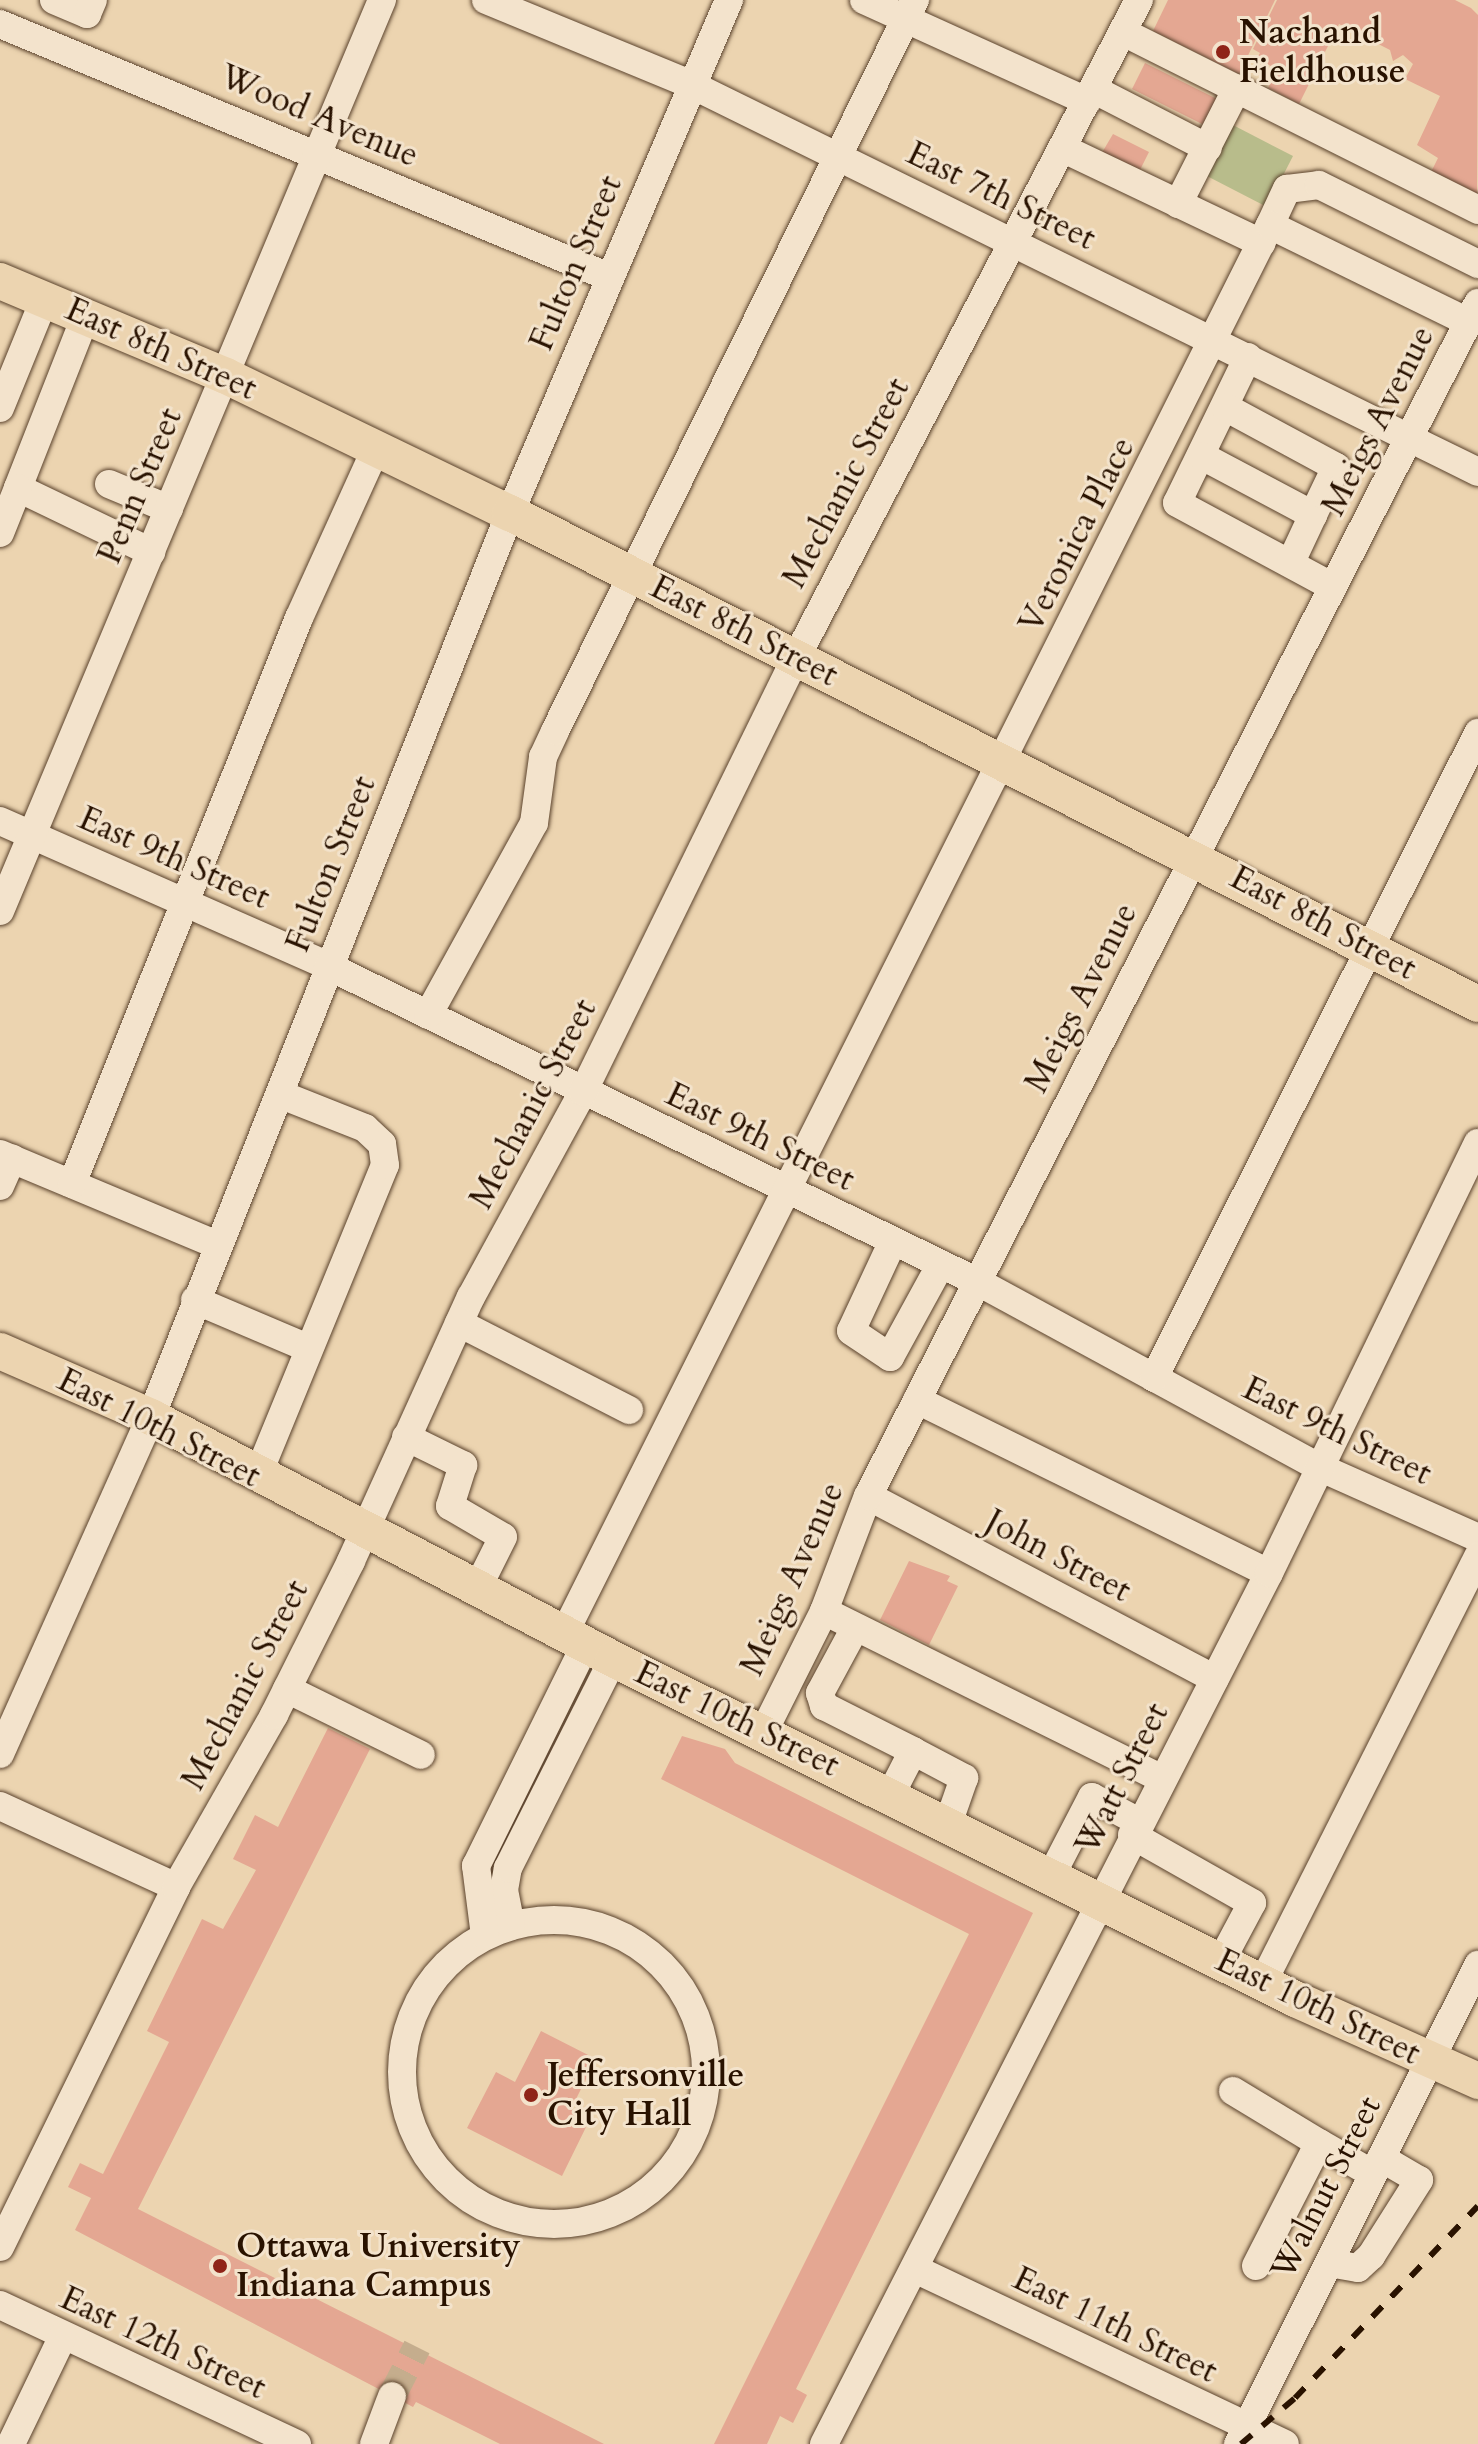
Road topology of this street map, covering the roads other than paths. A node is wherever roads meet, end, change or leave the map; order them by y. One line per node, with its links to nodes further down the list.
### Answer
1 (54, 0): 2 (street)
2 (93, 0)
3 (382, 0): 16 (street, Penn Street)
4 (486, 0): 11 (street, East 7th Street)
5 (729, 0): 11 (street, Fulton Street)
6 (864, 0): 8 (street)
7 (1139, 0): 10 (street, Mechanic Street)
8 (911, 9): 13 (street); 17 (street)
9 (0, 24): 16 (street, Wood Avenue)
10 (1125, 33): 12 (street); 13 (street, Mechanic Street)
11 (692, 85): 17 (street, East 7th Street); 23 (street, Fulton Street)
12 (1237, 88): 15 (street); 19 (street)
13 (1090, 95): 14 (street, Mechanic Street); 15 (street)
14 (1062, 148): 18 (street); 21 (street, Mechanic Street)
15 (1208, 148): 18 (street)
16 (317, 154): 23 (street, Wood Avenue); 30 (street, Penn Street)
17 (834, 156): 21 (street, East 7th Street); 45 (street)
18 (1178, 204): 20 (street)
19 (1478, 210)
20 (1265, 234): 22 (street, Veronica Place); 26 (street); 28 (street, Veronica Place)
21 (1014, 240): 28 (street, East 7th Street); 47 (street, Mechanic Street)
22 (1478, 264)
23 (609, 277): 40 (street, Fulton Street)
24 (0, 281): 25 (main road, East 8th Street)
25 (45, 298): 27 (main road, East 8th Street); 32 (street)
26 (1473, 313): 33 (street, Meigs Avenue)
27 (86, 315): 30 (main road, East 8th Street); 38 (street)
28 (1216, 342): 29 (street, East 7th Street); 49 (street, Veronica Place)
29 (1248, 357): 31 (street); 33 (street, East 7th Street)
30 (226, 376): 34 (main road, East 8th Street); 39 (street, Penn Street)
31 (1225, 407): 35 (street); 41 (street)
32 (0, 408)
33 (1411, 438): 36 (street, East 7th Street); 46 (street, Meigs Avenue)
34 (376, 448): 40 (main road, East 8th Street); 53 (street)
35 (1202, 456): 41 (street); 44 (street)
36 (1478, 472)
37 (109, 484): 39 (street)
38 (18, 488): 42 (street); 43 (street)
39 (169, 509): 43 (street, Penn Street)
40 (510, 513): 45 (main road, East 8th Street); 56 (street, Fulton Street)
41 (1313, 515): 44 (street)
42 (0, 533)
43 (151, 552): 51 (street, Penn Street)
44 (1291, 562): 46 (street)
45 (630, 574): 47 (main road, East 8th Street); 58 (street)
46 (1333, 587): 52 (street, Meigs Avenue)
47 (796, 658): 49 (main road, East 8th Street); 59 (street, Mechanic Street)
48 (1478, 733): 55 (street)
49 (999, 759): 52 (main road, East 8th Street); 65 (street, Veronica Place)
50 (0, 821): 51 (street, East 9th Street)
51 (30, 833): 53 (street, East 9th Street); 54 (street, Penn Street)
52 (1193, 855): 55 (main road, East 8th Street); 69 (street, Meigs Avenue)
53 (183, 902): 56 (street, East 9th Street); 63 (street)
54 (0, 911)
55 (1371, 948): 57 (main road, East 8th Street); 74 (street)
56 (328, 966): 58 (street, East 9th Street); 60 (street, Fulton Street)
57 (1478, 1004)
58 (428, 1015): 59 (street, East 9th Street)
59 (583, 1092): 65 (street, East 9th Street); 71 (street, Mechanic Street)
60 (279, 1094): 67 (street, Fulton Street); 72 (street)
61 (1478, 1143): 79 (street, Watt Street)
62 (6, 1157): 63 (street); 64 (street)
63 (72, 1184): 67 (street)
64 (0, 1186)
65 (785, 1190): 66 (street, East 9th Street); 89 (street, Veronica Place)
66 (893, 1241): 68 (street, East 9th Street); 68 (street)
67 (218, 1245): 70 (street, Fulton Street)
68 (941, 1264): 69 (street, East 9th Street)
69 (978, 1282): 74 (street, East 9th Street); 75 (street, Meigs Avenue)
70 (195, 1300): 72 (street); 77 (street, Fulton Street)
71 (459, 1323): 76 (street); 78 (street, Mechanic Street)
72 (308, 1348): 80 (street)
73 (0, 1351): 77 (main road, East 10th Street)
74 (1154, 1378): 79 (street, East 9th Street)
75 (917, 1400): 81 (street, Meigs Avenue); 85 (street)
76 (629, 1410)
77 (151, 1417): 80 (main road, East 10th Street); 94 (street, Fulton Street)
78 (406, 1437): 82 (street, Mechanic Street); 86 (street)
79 (1321, 1468): 83 (street, East 9th Street); 85 (street, Watt Street)
80 (257, 1477): 82 (main road, East 10th Street)
81 (868, 1496): 87 (street, Meigs Avenue); 90 (street, John Street)
82 (363, 1533): 86 (main road, East 10th Street); 91 (street, Mechanic Street)
83 (1478, 1538)
84 (1478, 1556): 107 (street)
85 (1269, 1573): 90 (street, Watt Street)
86 (477, 1589): 89 (main road, East 10th Street)
87 (824, 1611): 88 (street); 92 (street, Meigs Avenue)
88 (855, 1628): 93 (street); 96 (street)
89 (587, 1646): 92 (main road, East 10th Street); 104 (street, Veronica Place)
90 (1215, 1679): 96 (street, Watt Street)
91 (287, 1689): 95 (street); 102 (street, Mechanic Street)
92 (764, 1731): 97 (main road, East 10th Street)
93 (913, 1751): 97 (street); 99 (street)
94 (0, 1754)
95 (421, 1755)
96 (1160, 1778): 100 (street, Watt Street)
97 (891, 1794): 99 (main road, East 10th Street)
98 (0, 1806): 102 (street)
99 (948, 1824): 101 (main road, East 10th Street)
100 (1136, 1828): 101 (street); 103 (street, Watt Street); 105 (street)
101 (1051, 1876): 103 (main road, East 10th Street)
102 (176, 1887): 113 (street, Mechanic Street)
103 (1100, 1901): 105 (main road, East 10th Street); 116 (street, Watt Street)
104 (498, 1931): 104 (street)
105 (1221, 1961): 107 (main road, East 10th Street)
106 (1478, 1965): 108 (street, Walnut Street)
107 (1263, 1982): 108 (main road, East 10th Street)
108 (1429, 2062): 109 (main road, East 10th Street); 112 (street, Walnut Street)
109 (1478, 2081)
110 (1233, 2091): 111 (street)
111 (1319, 2143): 112 (street); 115 (street)
112 (1377, 2166): 114 (street, Walnut Street); 114 (street)
113 (0, 2247)
114 (1329, 2263): 120 (street, Walnut Street)
115 (1256, 2266)
116 (915, 2269): 120 (street, East 11th Street); 125 (street, Watt Street)
117 (0, 2305): 118 (street, East 12th Street)
118 (63, 2336): 121 (street, East 12th Street); 122 (street)
119 (392, 2396): 124 (street)
120 (1242, 2436): 126 (street, East 11th Street)
121 (263, 2438): 123 (street, East 12th Street)
122 (11, 2444)
123 (297, 2444)
124 (374, 2444)
125 (824, 2444)
126 (1285, 2444)

